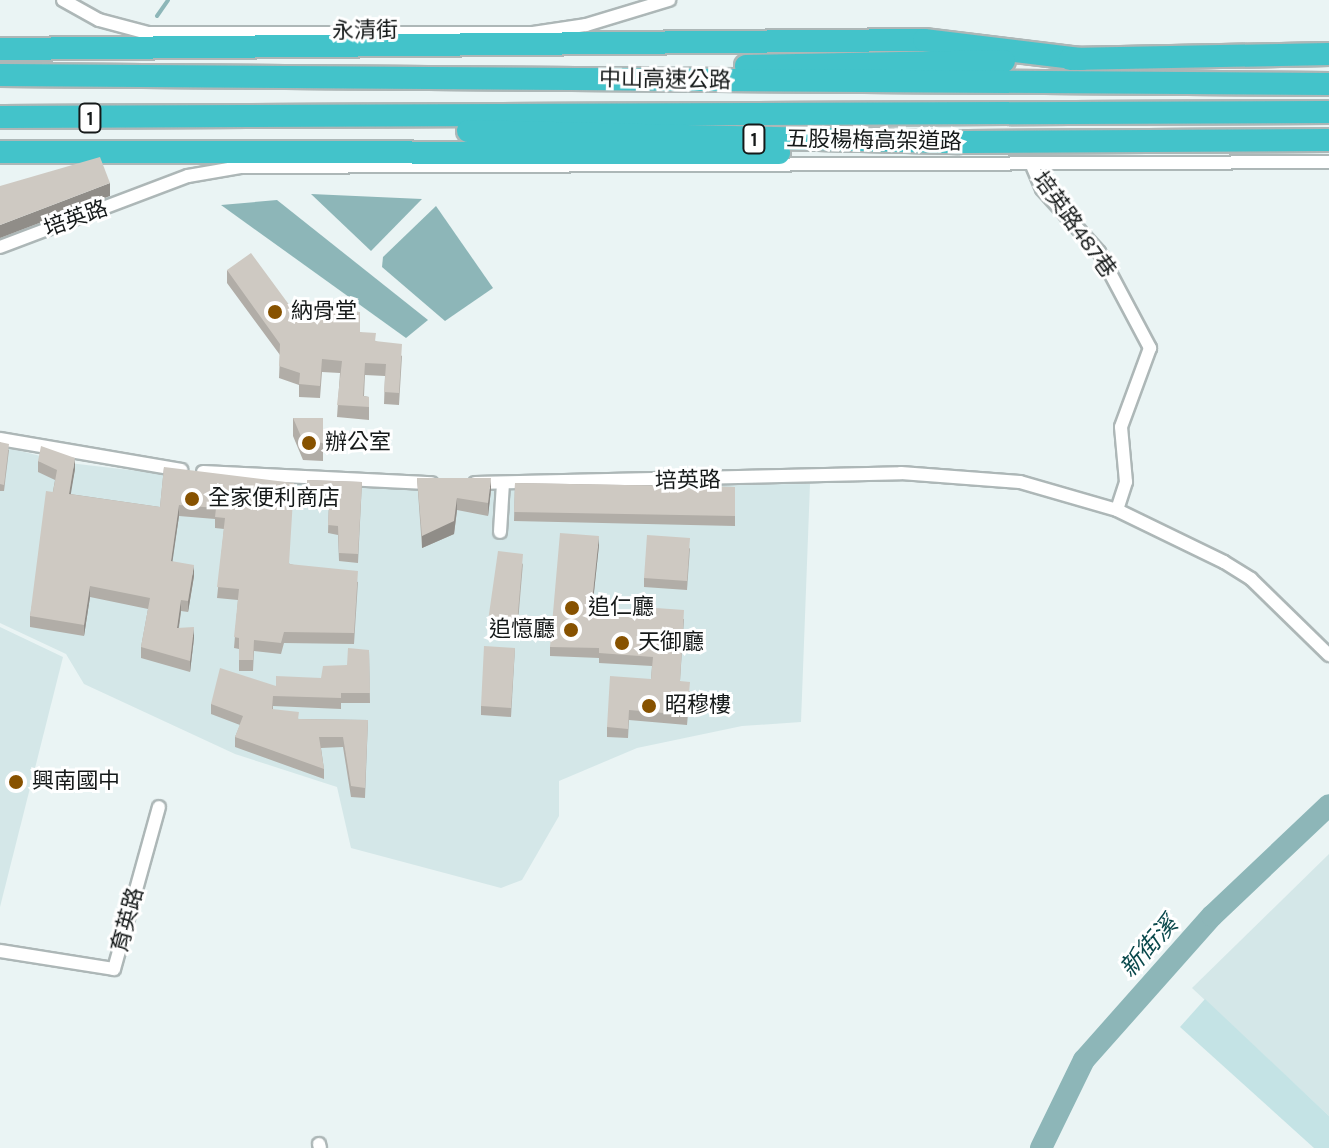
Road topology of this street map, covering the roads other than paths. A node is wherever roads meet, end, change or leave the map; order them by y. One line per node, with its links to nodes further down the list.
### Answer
1 (63, 0): 2 (street, 永清街)
2 (669, 0)
3 (0, 49): 5 (highway)
4 (1329, 54): 5 (highway, 1)
5 (1082, 59): 7 (highway, 1)
6 (0, 75): 7 (highway, 中山高速公路 / 1)
7 (257, 76): 8 (highway, 中山高速公路 / 1)
8 (1329, 84)
9 (1329, 112): 11 (highway, 中山高速公路 / 1)
10 (0, 117): 11 (highway, 中山高速公路 / 1)
11 (179, 118): 13 (highway, 五股楊梅高架道路 / 1)
12 (1329, 140): 13 (highway, 五股楊梅高架道路 / 1)
13 (960, 142): 14 (highway)
14 (0, 152)
15 (1329, 162): 16 (street, 培英路)
16 (1031, 163): 17 (street, 培英路); 20 (street, 培英路487巷)
17 (0, 247)
18 (0, 439): 19 (street, 培英路)
19 (503, 483): 20 (street, 培英路); 21 (street)
20 (1117, 510): 22 (street, 培英路)
21 (500, 532)
22 (1327, 656)
23 (159, 807): 24 (street, 育英路)
24 (0, 951)

